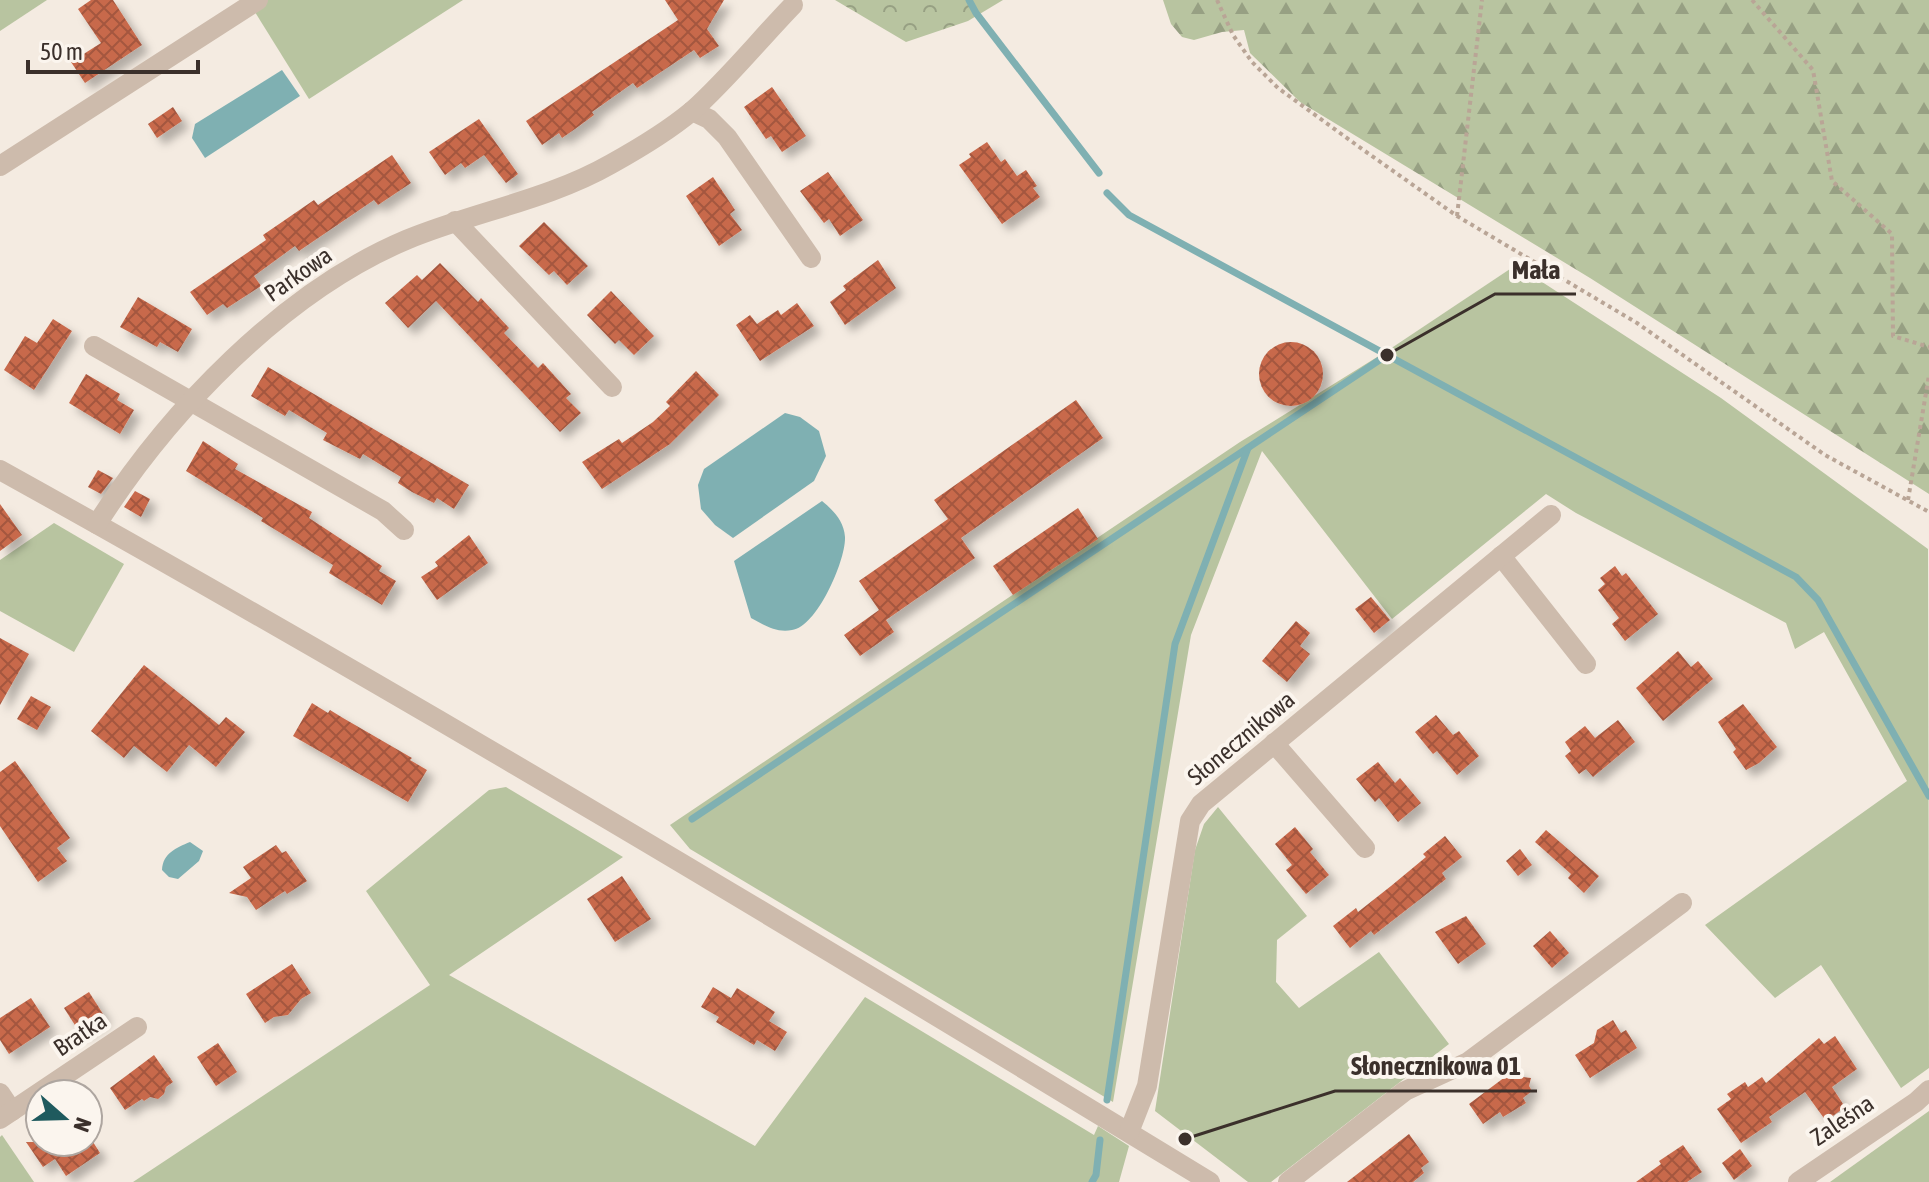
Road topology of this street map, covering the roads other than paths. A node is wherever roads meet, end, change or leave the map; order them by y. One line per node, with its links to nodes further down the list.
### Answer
1 (258, 0): 4 (street)
2 (793, 5): 3 (street, Parkowa)
3 (692, 111): 5 (street, Parkowa); 6 (street)
4 (0, 166)
5 (455, 221): 8 (street); 9 (street, Parkowa)
6 (811, 258)
7 (94, 346): 9 (street)
8 (612, 387)
9 (192, 400): 12 (street, Parkowa); 13 (street)
10 (0, 470): 12 (street)
11 (1551, 515): 14 (street, Słonecznikowa)
12 (97, 524): 23 (street)
13 (404, 530)
14 (1501, 556): 15 (street); 16 (street, Słonecznikowa)
15 (1586, 664)
16 (1274, 743): 17 (street); 23 (street, Słonecznikowa)
17 (1365, 848)
18 (1682, 903): 25 (street)
19 (137, 1027): 22 (street, Bratka)
20 (0, 1093): 22 (street, Bratka)
21 (1923, 1096): 26 (street, Zaleśna)
22 (6, 1115)
23 (1129, 1132): 24 (street)
24 (1210, 1182)
25 (1288, 1182)
26 (1798, 1182)

